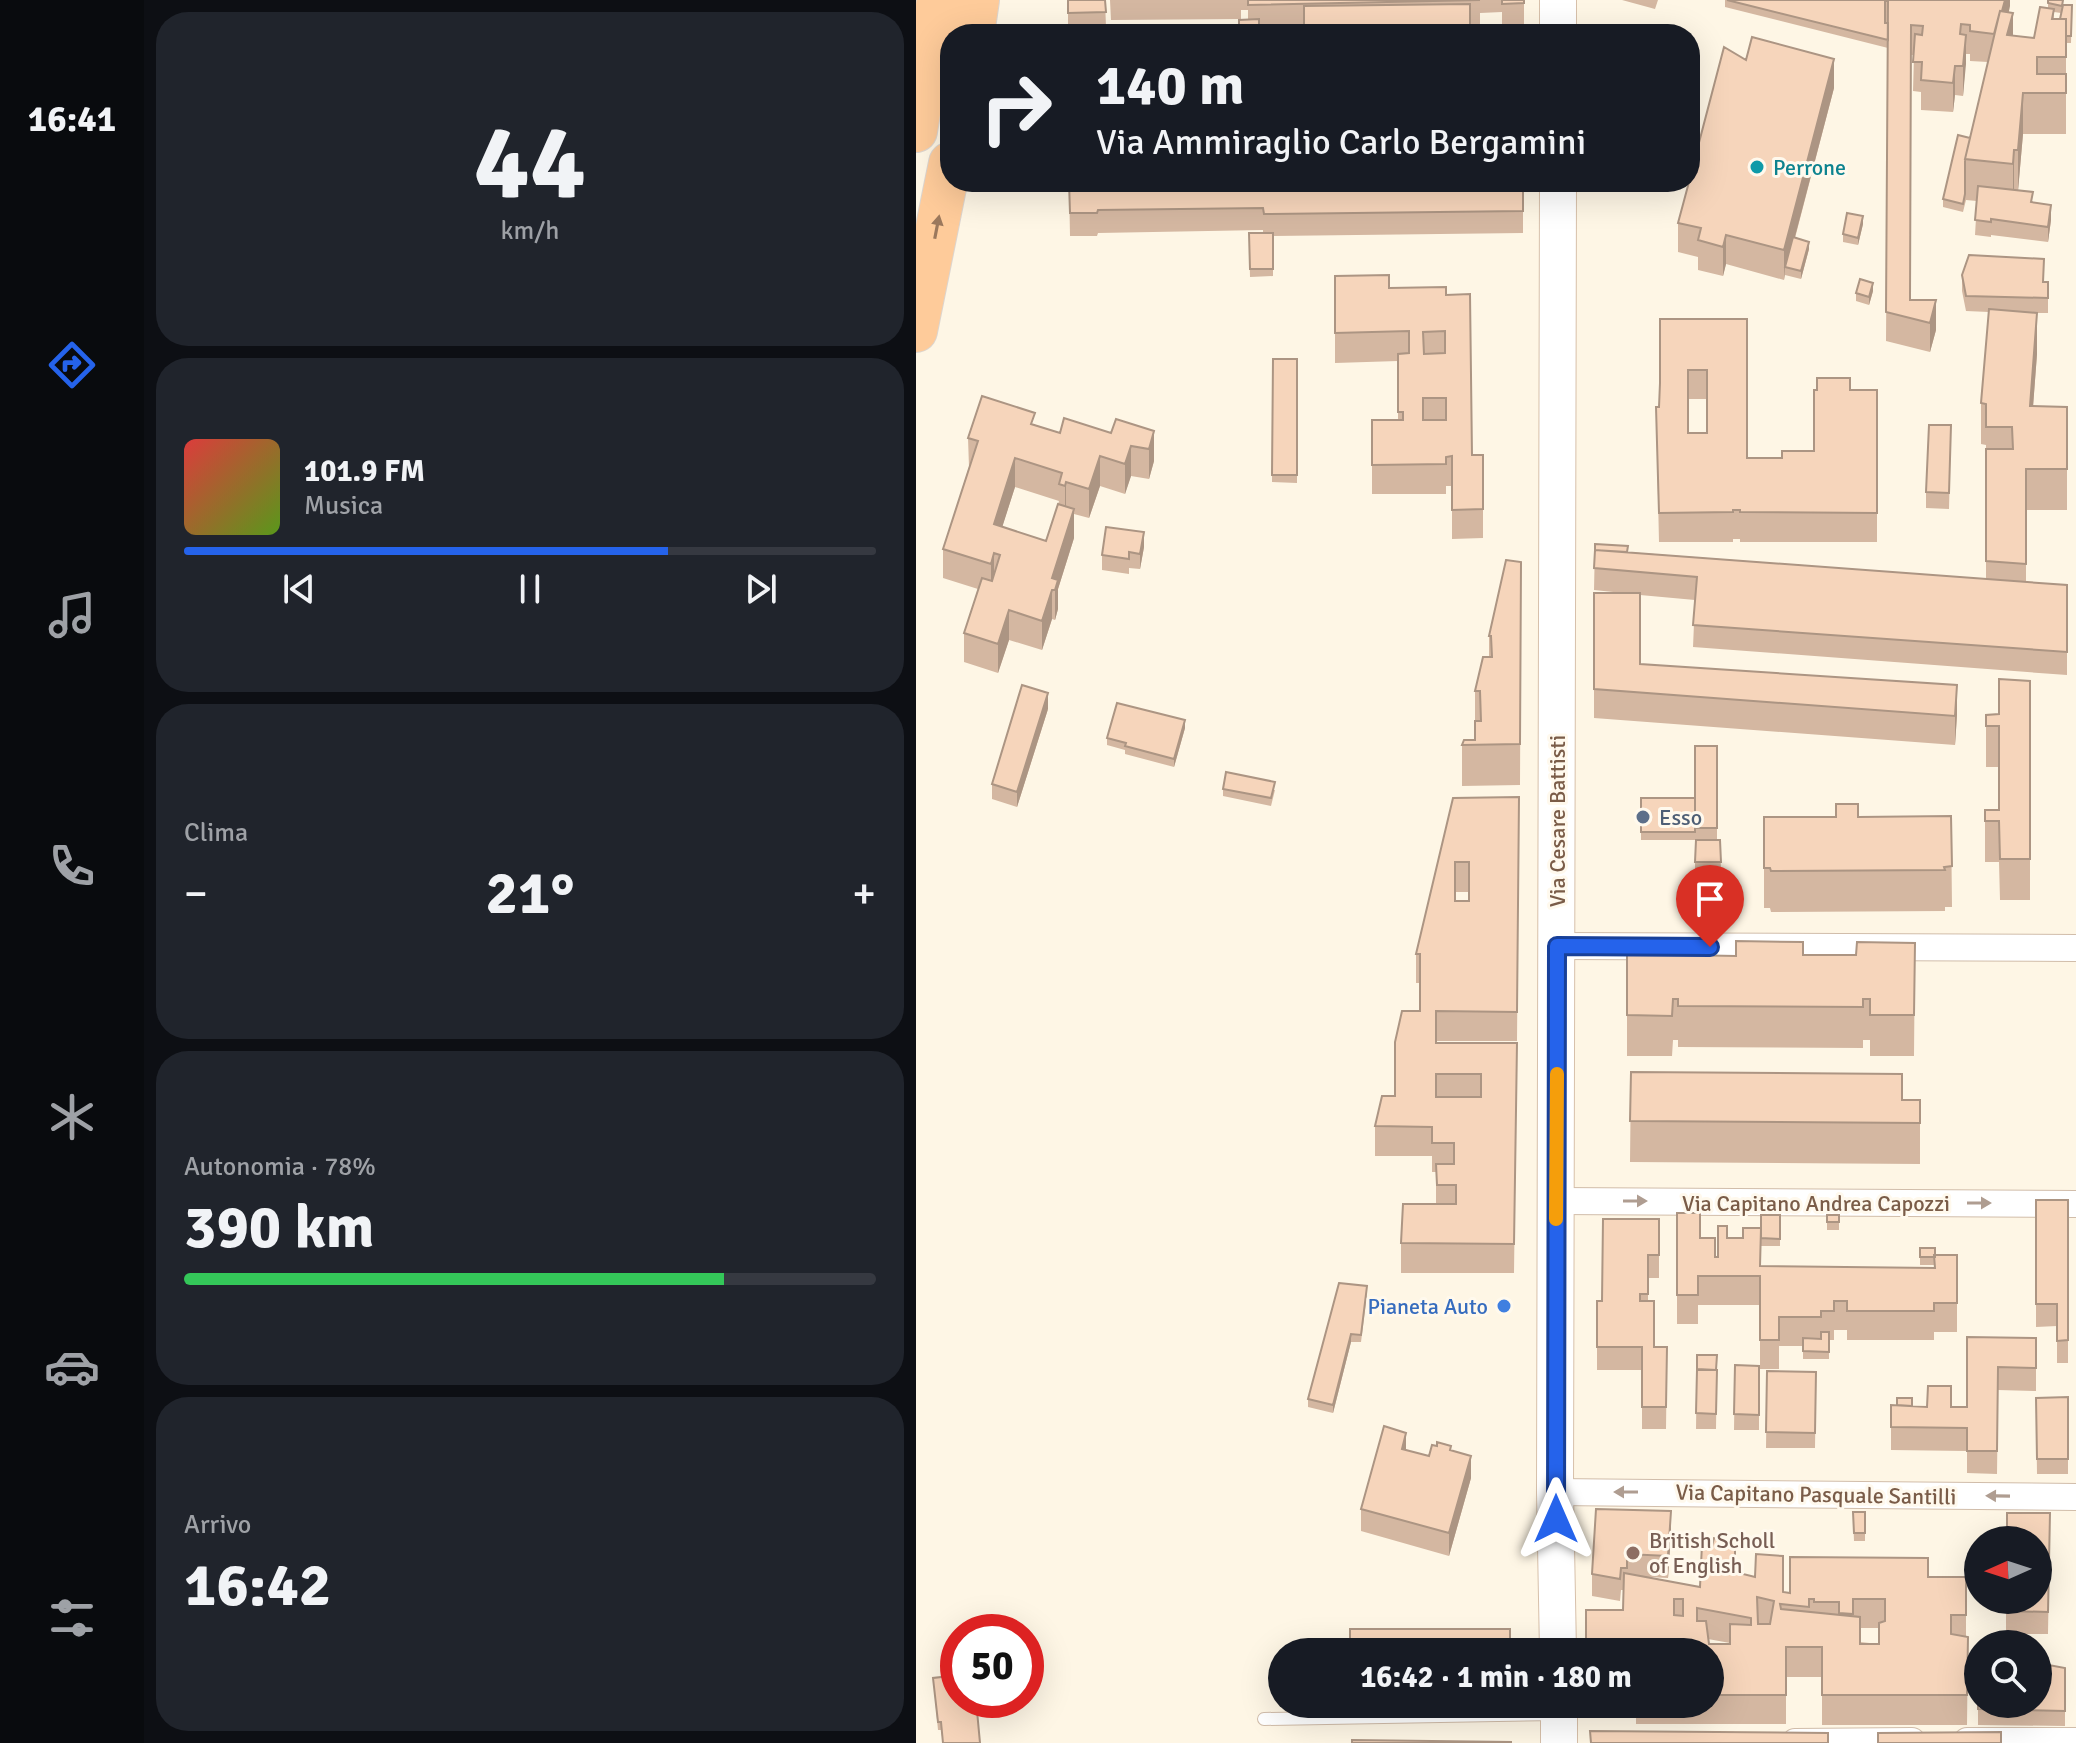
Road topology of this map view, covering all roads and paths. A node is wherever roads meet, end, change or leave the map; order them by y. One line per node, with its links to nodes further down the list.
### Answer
1 (938, 0): 6 (highway)
2 (978, 0): 4 (highway)
3 (1558, 0): 5 (main road)
4 (974, 24)
5 (1558, 24)
6 (916, 131)
7 (944, 192): 9 (highway, one-way to 7)
8 (1558, 192): 10 (main road, Via Cesare Battisti)
9 (916, 331)
10 (1557, 946): 11 (street); 12 (main road, Via Cesare Battisti)
11 (2076, 948)
12 (1557, 1201): 13 (street, Via Capitano Andrea Capozzi, one-way to 13); 14 (main road, Via Cesare Battisti)
13 (2076, 1204)
14 (1555, 1492): 15 (street, Via Capitano Pasquale Santilli, one-way to 14); 16 (main road, Via Cesare Battisti)
15 (2076, 1497)
16 (1558, 1638)
17 (1264, 1719): 18 (lane)
18 (1559, 1720)
19 (1941, 1741): 20 (street); 21 (street)
20 (2076, 1741)
21 (1774, 1742)

